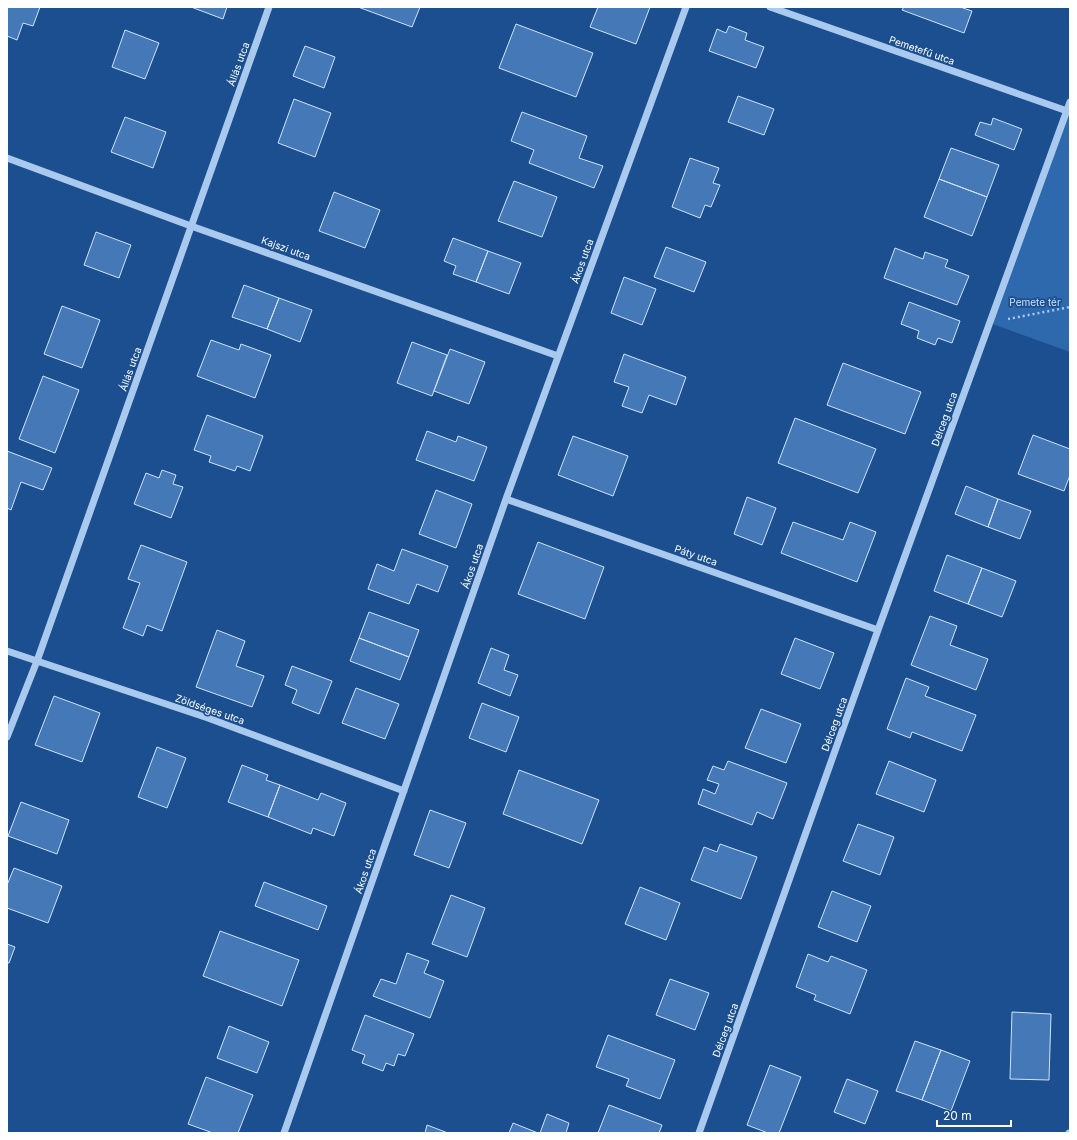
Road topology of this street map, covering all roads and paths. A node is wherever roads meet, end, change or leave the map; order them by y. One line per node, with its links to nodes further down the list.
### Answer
1 (269, 7): 7 (street, Állás utca)
2 (686, 7): 10 (street, Ákos utca)
3 (770, 7): 5 (street, Pemetefű utca)
4 (1070, 102): 5 (street)
5 (1068, 112): 9 (street)
6 (7, 158): 7 (street, Kajszi utca)
7 (191, 226): 10 (street, Kajszi utca); 14 (street, Állás utca)
8 (1070, 307): 9 (path)
9 (990, 323): 12 (street, Délceg utca)
10 (558, 356): 11 (street, Ákos utca)
11 (506, 499): 12 (street, Páty utca); 16 (street, Ákos utca)
12 (878, 630): 18 (street, Délceg utca)
13 (7, 651): 14 (street, Zöldséges utca)
14 (36, 660): 15 (street, Állás utca); 16 (street, Zöldséges utca)
15 (7, 737)
16 (404, 791): 17 (street, Ákos utca)
17 (284, 1133)
18 (699, 1133)

